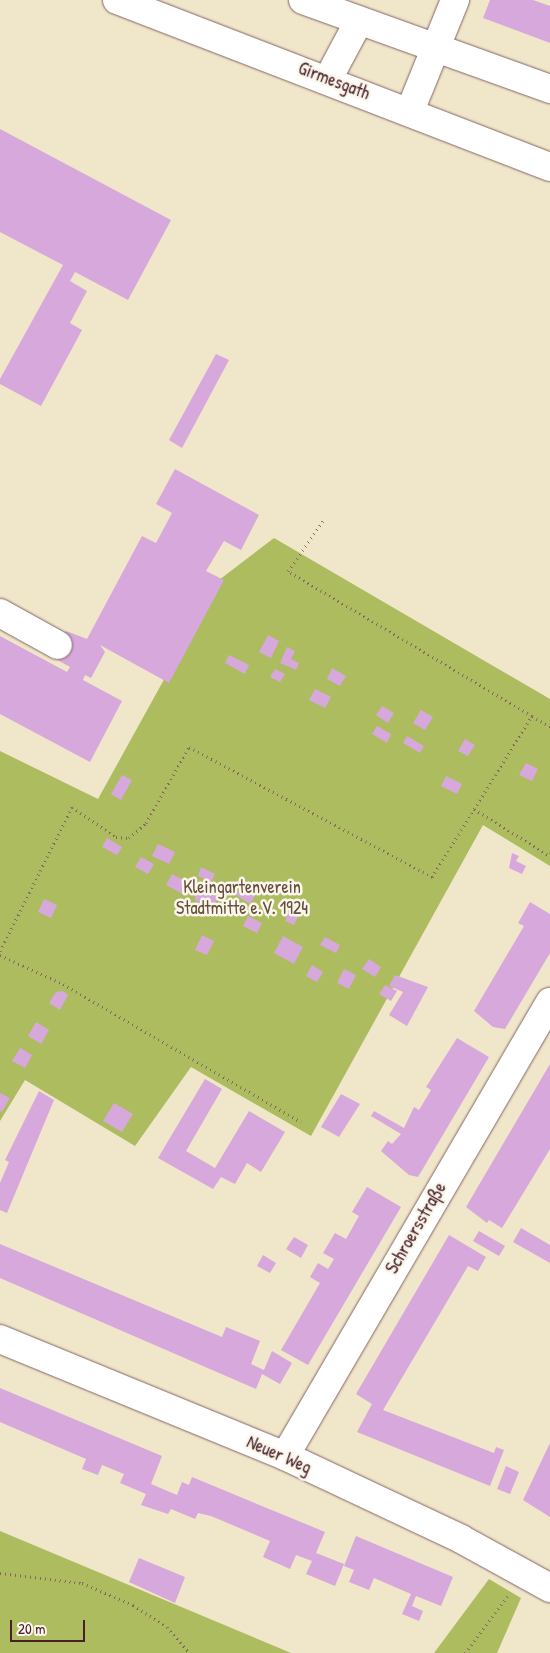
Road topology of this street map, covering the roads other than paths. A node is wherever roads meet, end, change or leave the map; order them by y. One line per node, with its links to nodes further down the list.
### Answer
1 (117, 0): 6 (street, Girmesgath)
2 (303, 0): 4 (street)
3 (454, 0): 5 (street)
4 (359, 21): 5 (street); 6 (street)
5 (437, 46): 7 (street); 8 (street)
6 (328, 78): 8 (street, Girmesgath)
7 (550, 89)
8 (410, 111): 9 (street, Girmesgath)
9 (550, 166)
10 (0, 613): 11 (street)
11 (58, 645)
12 (550, 1002): 14 (street, Schroersstraße)
13 (0, 1339): 14 (street, Neuer Weg)
14 (285, 1456): 15 (street, Neuer Weg)
15 (550, 1588)

